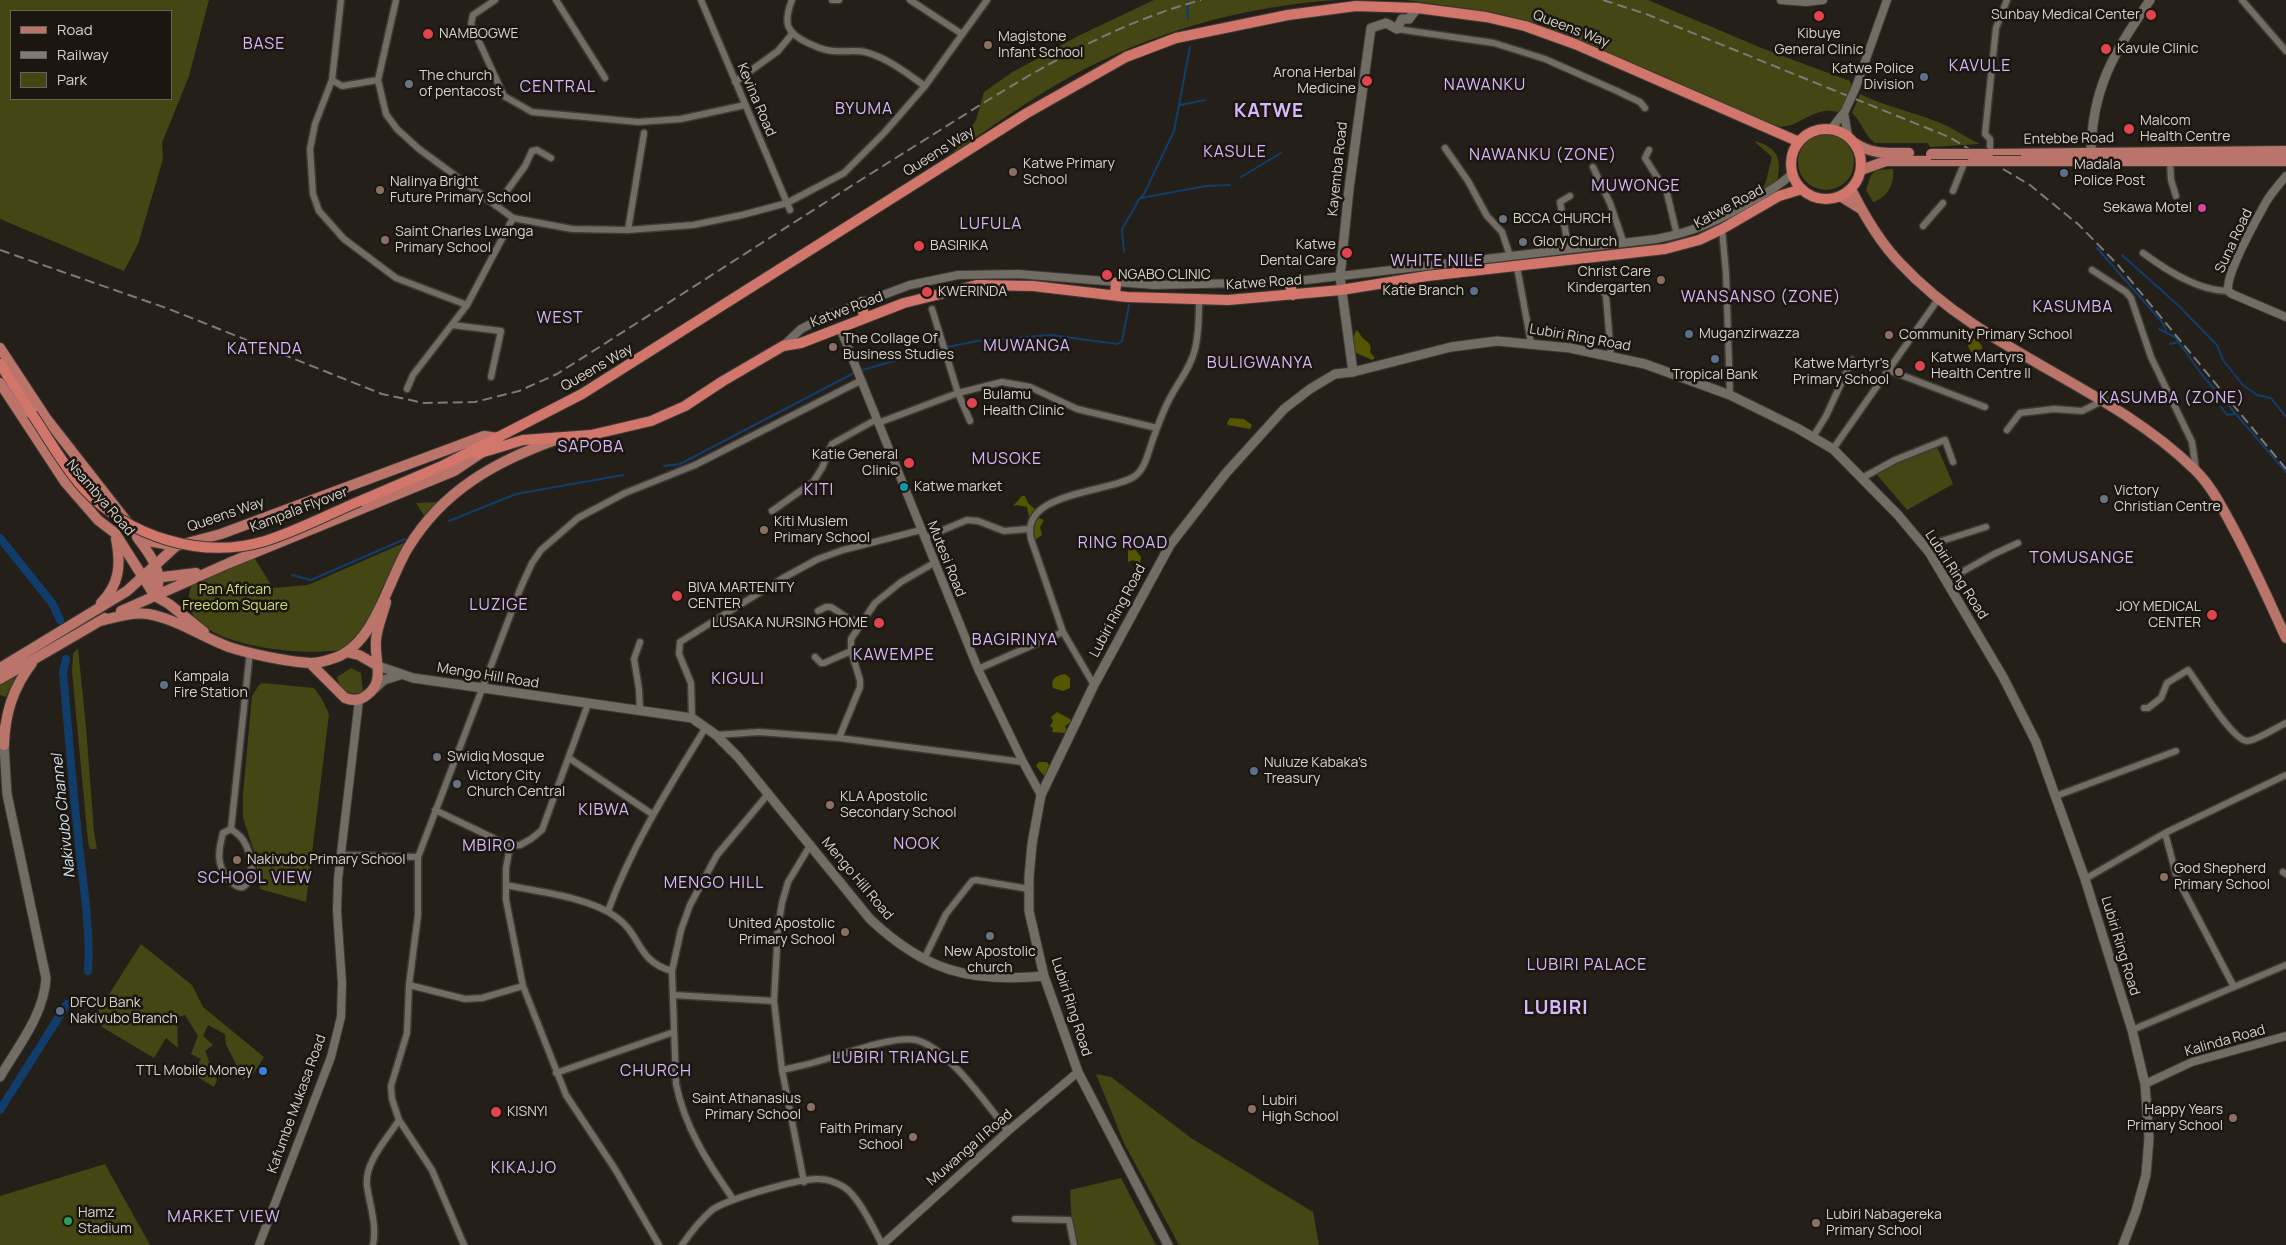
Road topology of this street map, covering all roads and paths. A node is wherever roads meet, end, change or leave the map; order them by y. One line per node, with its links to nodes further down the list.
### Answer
1 (341, 0): 23 (street)
2 (396, 0): 24 (street)
3 (495, 0): 27 (street)
4 (556, 0): 22 (street)
5 (701, 0): 25 (street, Kevina Road)
6 (792, 0): 19 (street)
7 (832, 0): 8 (street)
8 (839, 0)
9 (910, 0): 20 (street)
10 (987, 0): 20 (street)
11 (1781, 0): 12 (street)
12 (1823, 0)
13 (1887, 0): 29 (street, bridge)
14 (2007, 0): 38 (street)
15 (2150, 0): 37 (main road)
16 (2242, 0): 21 (street)
17 (1417, 8): 18 (main road); 33 (highway, Queens Way); 114 (highway, Queens Way)
18 (1398, 29): 28 (street); 72 (main road, Kayemba Road)
19 (792, 34): 25 (street); 26 (street)
20 (962, 34): 26 (street)
21 (2286, 51)
22 (605, 78)
23 (332, 80): 24 (street); 84 (street)
24 (378, 80): 57 (street)
25 (735, 82): 27 (street, Kevina Road)
26 (926, 86): 55 (street)
27 (745, 106): 55 (street, Kevina Road)
28 (1645, 108)
29 (1845, 112): 30 (street); 32 (street)
30 (1832, 128): 32 (highway); 33 (highway)
31 (644, 134): 63 (street)
32 (1851, 139): 40 (main road, Entebbe Road); 45 (highway)
33 (1797, 141): 46 (highway)
34 (1445, 148): 68 (street)
35 (1649, 150): 64 (street)
36 (2286, 151): 37 (main road, Entebbe Road)
37 (2091, 153): 38 (main road, Entebbe Road)
38 (1989, 154): 40 (main road, Entebbe Road, bridge)
39 (551, 158): 57 (street)
40 (1880, 158): 41 (main road, Entebbe Road); 45 (main road, Entebbe Road)
41 (1969, 161): 43 (main road, Entebbe Road, bridge); 50 (street)
42 (2286, 161): 43 (main road, Entebbe Road)
43 (2170, 162): 54 (street)
44 (1593, 167): 65 (street)
45 (1861, 170): 49 (highway)
46 (1792, 174): 48 (highway); 51 (street, Katwe Road)
47 (2286, 176): 78 (street, Suna Road)
48 (1802, 189): 51 (highway, Katwe Road); 53 (highway)
49 (1851, 189): 53 (highway); 58 (main road)
50 (1953, 191)
51 (1777, 192): 62 (highway, Katwe Road); 64 (street, Katwe Road)
52 (1570, 196): 66 (street)
53 (1840, 196): 58 (main road)
54 (2176, 196)
55 (787, 203): 59 (street, Kevina Road); 63 (street)
56 (1943, 203): 61 (street)
57 (496, 206): 60 (street)
58 (1862, 209): 81 (main road)
59 (790, 210)
60 (513, 218): 63 (street); 84 (street)
61 (1923, 226)
62 (1722, 229): 69 (highway, Katwe Road); 105 (street)
63 (628, 230)
64 (1678, 235): 65 (street, Katwe Road)
65 (1624, 244): 66 (street, Katwe Road)
66 (1569, 250): 68 (street, Katwe Road)
67 (2143, 254): 78 (street)
68 (1510, 256): 71 (street, Katwe Road)
69 (1517, 267): 75 (highway, Katwe Road); 92 (street)
70 (2092, 270): 119 (street)
71 (1370, 273): 72 (street, Katwe Road); 75 (highway)
72 (1340, 277): 74 (street, Katwe Road); 77 (main road, Kayemba Road)
73 (1116, 282): 74 (street, Katwe Road); 80 (highway); 83 (street, Katwe Road)
74 (1290, 282): 79 (highway)
75 (1372, 285): 77 (highway, Katwe Road)
76 (1602, 289): 95 (street)
77 (1341, 290): 79 (highway, Katwe Road); 99 (main road, Kayemba Road)
78 (2228, 291): 86 (street, Suna Road)
79 (1293, 295): 82 (highway, Katwe Road)
80 (1115, 296): 82 (highway, Katwe Road); 87 (highway, Katwe Road)
81 (1939, 298): 98 (street); 106 (main road)
82 (1199, 300): 110 (street)
83 (862, 302): 87 (highway); 90 (street, Katwe Road)
84 (467, 305): 88 (street)
85 (932, 310): 104 (street)
86 (2286, 317)
87 (864, 318): 89 (highway, Katwe Road)
88 (452, 325): 100 (street); 103 (street)
89 (840, 328): 91 (highway, Katwe Road); 101 (street, Mutesi Road)
90 (796, 334): 91 (highway); 93 (street, Katwe Road)
91 (801, 343): 93 (highway, Katwe Road)
92 (1531, 343): 95 (main road, Lubiri Ring Road); 99 (main road, Lubiri Ring Road)
93 (783, 346): 112 (highway, Katwe Road)
94 (0, 348): 122 (main road, Nsambya Road)
95 (1611, 356): 105 (main road, Lubiri Ring Road)
96 (1852, 360): 113 (street)
97 (0, 364): 118 (highway, Kampala Flyover, bridge)
98 (1888, 370): 107 (street); 115 (street)
99 (1353, 372): 158 (main road, Lubiri Ring Road)
100 (491, 377)
101 (862, 380): 108 (street, Mutesi Road); 159 (street)
102 (0, 383): 126 (main road, Nsambya Road)
103 (407, 389)
104 (958, 393): 108 (street); 109 (street); 110 (street)
105 (1730, 395): 113 (main road, Lubiri Ring Road)
106 (2102, 401): 111 (street); 119 (main road)
107 (1985, 406)
108 (877, 421): 121 (street); 125 (street, Mutesi Road)
109 (970, 421)
110 (1157, 428): 124 (street)
111 (2007, 430)
112 (566, 436): 116 (highway, Katwe Road); 137 (main road)
113 (1813, 437): 115 (main road, Lubiri Ring Road)
114 (499, 438): 118 (highway); 129 (main road, Queens Way)
115 (1833, 449): 120 (main road, Lubiri Ring Road)
116 (481, 453): 118 (highway, Katwe Road); 133 (main road)
117 (1954, 462): 120 (street)
118 (444, 464)
119 (2196, 470): 144 (main road)
120 (1862, 478): 130 (main road, Lubiri Ring Road)
121 (772, 511)
122 (128, 524): 129 (main road, Nsambya Road); 132 (main road)
123 (1986, 527): 130 (street)
124 (1029, 529): 127 (street); 143 (street)
125 (921, 530): 127 (street, Mutesi Road); 165 (street)
126 (115, 533): 134 (main road, Nsambya Road); 140 (main road)
127 (924, 538): 131 (street, Mutesi Road)
128 (2018, 543): 136 (street)
129 (176, 546): 132 (main road, Queens Way)
130 (1929, 552): 136 (main road, Lubiri Ring Road)
131 (934, 564): 142 (street); 155 (street, Mutesi Road)
132 (155, 565): 134 (main road, Queens Way); 135 (main road)
133 (215, 569): 135 (main road); 138 (main road)
134 (143, 576): 135 (main road); 138 (main road, Nsambya Road); 140 (main road, Queens Way)
135 (159, 578): 138 (main road)
136 (1946, 581): 179 (main road, Lubiri Ring Road)
137 (389, 586): 149 (main road); 153 (main road)
138 (155, 596): 141 (main road); 145 (main road, Nsambya Road)
139 (818, 611): 142 (street)
140 (89, 614): 154 (main road)
141 (100, 621): 145 (main road); 151 (main road)
142 (863, 623): 147 (street)
143 (1063, 632): 155 (street); 158 (street)
144 (2286, 638)
145 (212, 639): 148 (main road)
146 (640, 642): 164 (street)
147 (851, 651): 150 (street); 170 (street)
148 (250, 652): 152 (main road); 182 (street)
149 (346, 652): 152 (main road); 153 (main road)
150 (814, 657)
151 (34, 660): 157 (main road); 171 (main road)
152 (310, 663): 161 (main road)
153 (378, 666): 156 (main road, Mengo Hill Road); 160 (main road)
154 (0, 668)
155 (978, 669): 174 (street, Mutesi Road)
156 (400, 675): 159 (main road, Mengo Hill Road); 160 (main road)
157 (0, 679)
158 (1094, 685): 178 (main road, Lubiri Ring Road)
159 (484, 689): 162 (main road, Mengo Hill Road); 180 (street)
160 (371, 692): 161 (main road)
161 (359, 700): 186 (street, Kafumbe Mukasa Road)
162 (588, 704): 164 (main road, Mengo Hill Road); 173 (street)
163 (2144, 708): 166 (street)
164 (640, 711): 165 (main road, Mengo Hill Road)
165 (692, 718): 167 (main road, Mengo Hill Road)
166 (2286, 723)
167 (706, 727): 169 (main road, Mengo Hill Road); 181 (street)
168 (0, 729): 171 (main road)
169 (716, 734): 170 (street); 177 (main road, Mengo Hill Road)
170 (839, 738): 174 (street)
171 (4, 744): 176 (main road)
172 (2176, 751): 179 (street)
173 (569, 758): 181 (street); 185 (street)
174 (1023, 762): 178 (street, Mutesi Road)
175 (2286, 774): 183 (street)
176 (4, 792): 207 (main road)
177 (769, 793): 184 (main road, Mengo Hill Road); 194 (street)
178 (1041, 795): 190 (main road, Lubiri Ring Road)
179 (2056, 796): 188 (main road, Lubiri Ring Road)
180 (435, 810): 185 (street); 187 (street)
181 (652, 814): 191 (street)
182 (231, 829): 182 (street)
183 (2165, 833): 188 (street); 198 (street)
184 (810, 844): 192 (main road, Mengo Hill Road); 200 (street)
185 (510, 846): 189 (street)
186 (341, 855): 187 (street); 214 (street, Kafumbe Mukasa Road)
187 (418, 857): 196 (street)
188 (2086, 879): 201 (main road, Lubiri Ring Road)
189 (506, 885): 191 (street); 197 (street)
190 (1029, 889): 192 (street); 195 (main road, Lubiri Ring Road)
191 (608, 911): 194 (street)
192 (924, 960): 195 (main road, Mengo Hill Road)
193 (2286, 965): 198 (street)
194 (672, 971): 199 (street)
195 (1044, 976): 205 (main road, Lubiri Ring Road)
196 (409, 985): 197 (street); 209 (street)
197 (523, 986): 206 (street)
198 (2234, 987): 201 (street)
199 (673, 994): 200 (street); 202 (street)
200 (774, 1001): 204 (street)
201 (2132, 1030): 208 (main road, Lubiri Ring Road)
202 (674, 1032): 206 (street); 212 (street)
203 (2286, 1036): 208 (street, Kalinda Road)
204 (782, 1070): 210 (street); 211 (street)
205 (1078, 1072): 210 (street, Muwanga II Road); 221 (main road, Lubiri Ring Road)
206 (556, 1073): 217 (street)
207 (0, 1077)
208 (2145, 1084): 222 (main road, Lubiri Ring Road)
209 (399, 1120): 215 (street); 216 (street)
210 (1008, 1131): 219 (street, Muwanga II Road)
211 (804, 1182): 212 (street); 219 (street)
212 (733, 1199): 218 (street)
213 (1015, 1219): 220 (street)
214 (259, 1245)
215 (374, 1245)
216 (464, 1245)
217 (659, 1245)
218 (682, 1245)
219 (882, 1245)
220 (1074, 1245)
221 (1168, 1245)
222 (2123, 1245)

